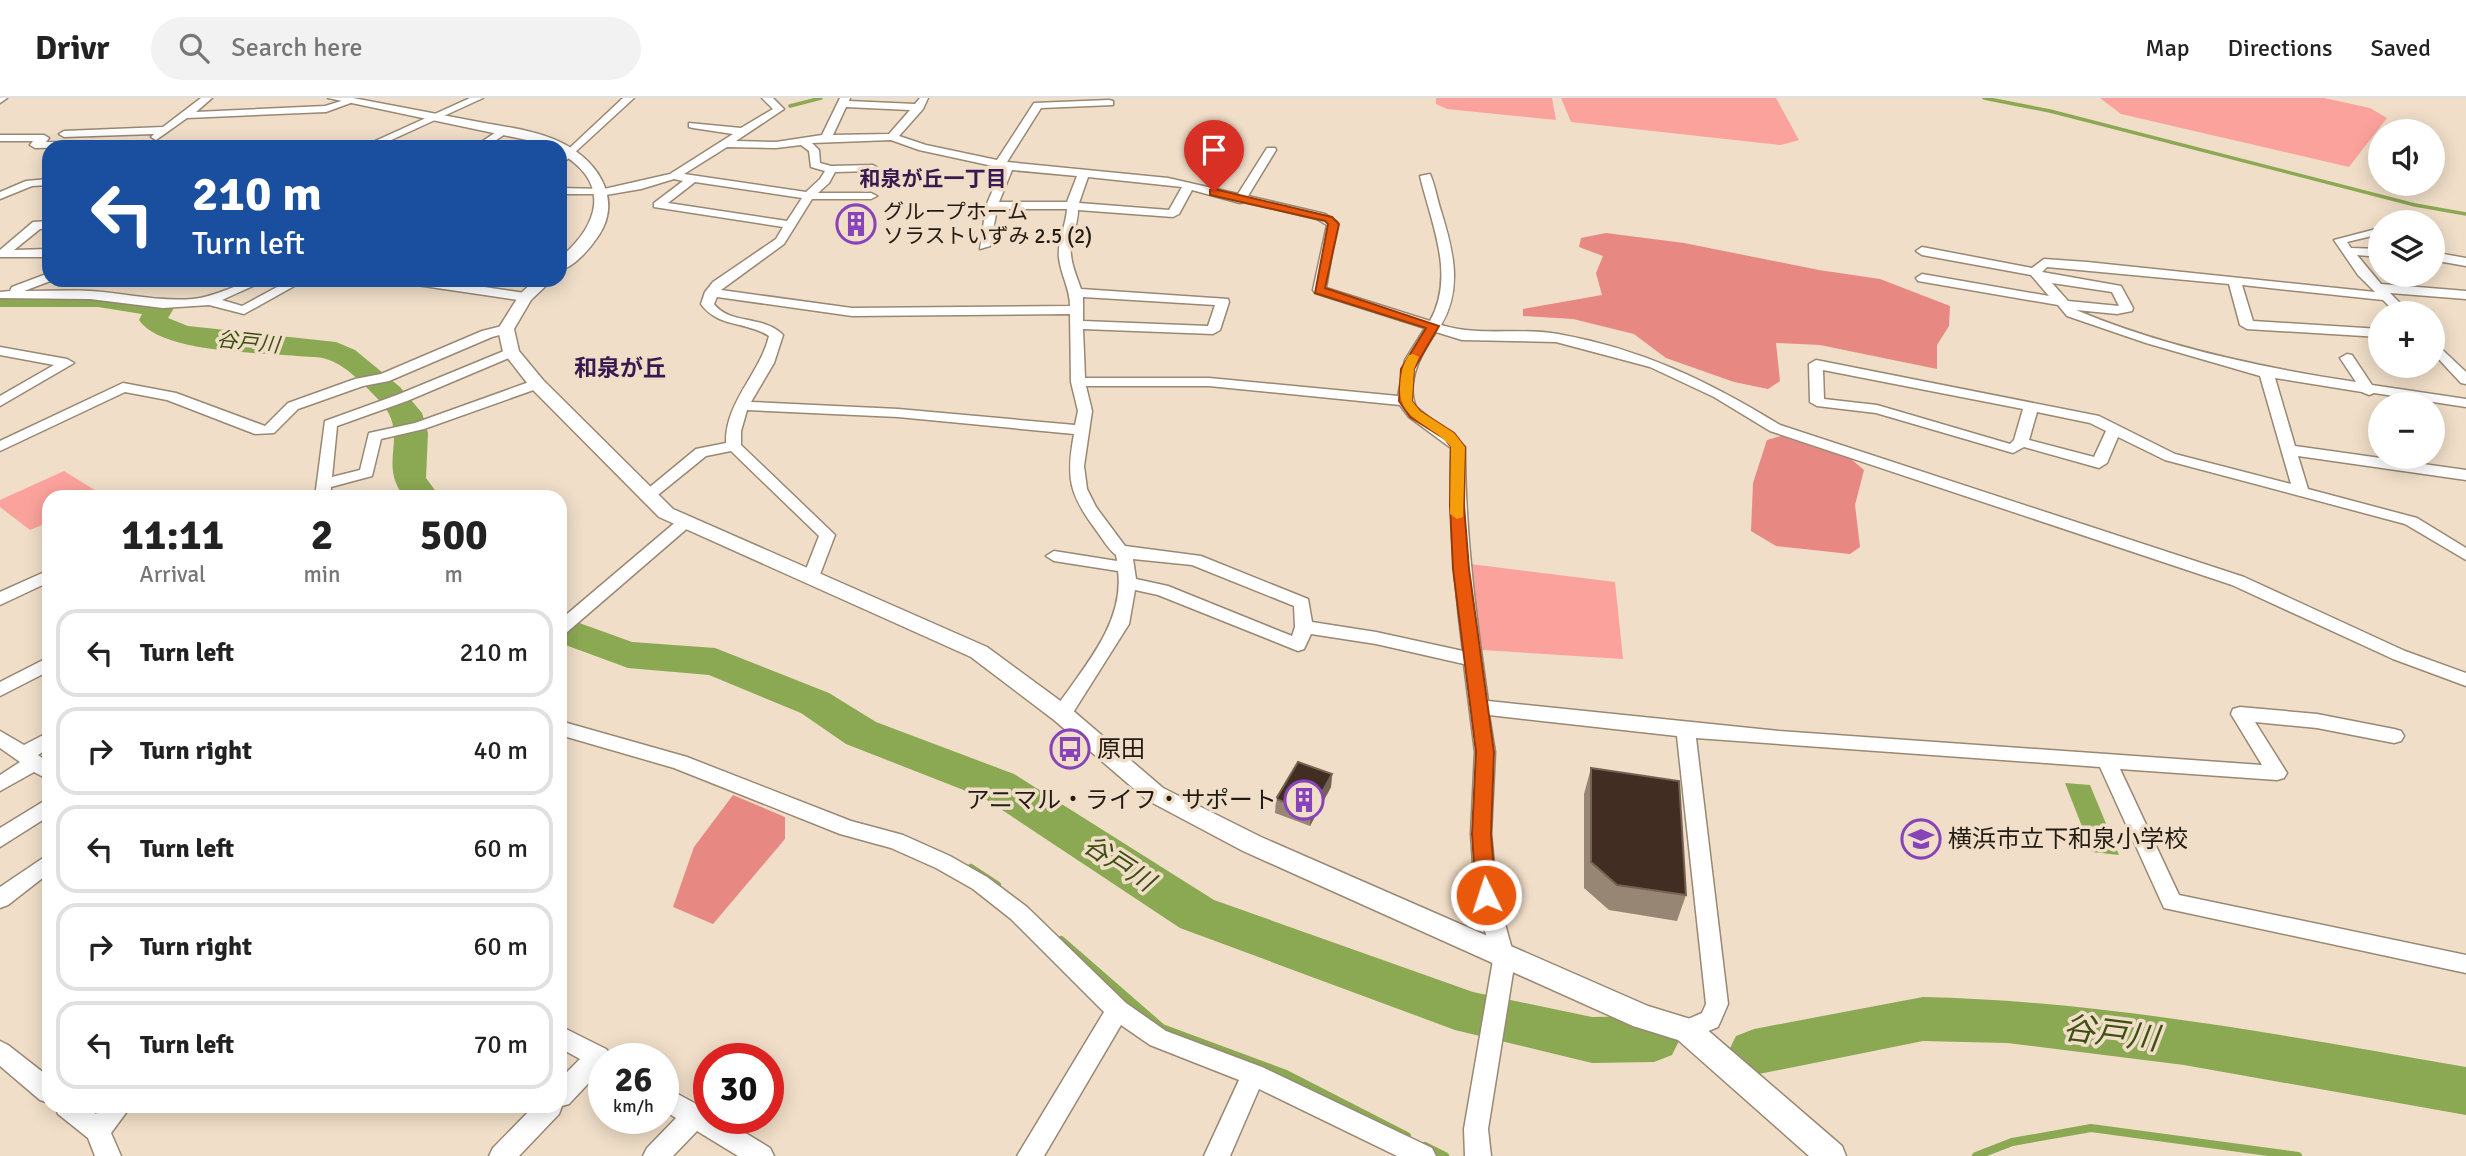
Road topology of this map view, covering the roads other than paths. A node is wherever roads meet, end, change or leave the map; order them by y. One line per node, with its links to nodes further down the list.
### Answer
1 (207, 98): 11 (street)
2 (334, 98): 8 (street)
3 (478, 98): 12 (street)
4 (629, 98): 30 (street)
5 (767, 98): 16 (street)
6 (1061, 100): 10 (street); 32 (street)
7 (844, 101): 9 (street); 19 (street)
8 (351, 102): 11 (street); 12 (street)
9 (922, 102): 20 (street)
10 (1109, 103)
11 (186, 115): 15 (street)
12 (438, 118): 14 (street); 22 (street)
13 (693, 125): 16 (street)
14 (506, 130): 23 (street); 24 (street)
15 (165, 131): 18 (street); 21 (street)
16 (744, 132): 26 (street)
17 (0, 138): 18 (street)
18 (44, 138): 27 (street)
19 (827, 138): 20 (street); 25 (street)
20 (892, 138): 32 (street)
21 (152, 140)
22 (384, 140)
23 (490, 140)
24 (547, 140)
25 (805, 143): 26 (street); 34 (street)
26 (727, 144): 36 (street)
27 (42, 145)
28 (567, 150): 30 (street)
29 (1271, 150): 48 (street)
30 (571, 152): 31 (street); 44 (street)
31 (567, 156)
32 (1004, 165): 35 (street); 49 (street)
33 (873, 168): 34 (street)
34 (831, 169): 45 (street)
35 (1084, 173): 40 (street); 50 (street)
36 (674, 176): 37 (street); 44 (street)
37 (695, 177): 45 (street); 52 (street)
38 (1426, 177): 79 (street)
39 (42, 182): 42 (street)
40 (1188, 186): 48 (street); 50 (street)
41 (0, 188): 42 (street)
42 (15, 190): 46 (street)
43 (567, 191): 44 (street)
44 (599, 191): 59 (street)
45 (809, 195): 47 (street); 52 (street)
46 (0, 196)
47 (871, 196)
48 (1240, 200): 79 (street)
49 (992, 206): 50 (street); 54 (street)
50 (1072, 206): 78 (street)
51 (42, 225): 58 (street)
52 (792, 225): 70 (street)
53 (2368, 233): 56 (street)
54 (984, 246)
55 (1922, 251): 62 (street)
56 (2348, 251): 57 (street); 71 (street)
57 (2368, 252)
58 (42, 253)
59 (567, 259)
60 (2445, 259): 61 (street)
61 (2466, 262)
62 (2037, 275): 65 (street); 77 (street); 77 (street)
63 (1922, 278): 77 (street)
64 (42, 280): 72 (street)
65 (2235, 281): 71 (street); 81 (street)
66 (244, 287): 76 (street)
67 (286, 287): 76 (street)
68 (457, 287): 73 (street)
69 (536, 287): 73 (street)
70 (710, 292): 78 (street); 95 (street)
71 (2384, 293): 74 (street); 75 (street)
72 (1, 295): 76 (street)
73 (525, 297): 80 (street)
74 (2463, 298)
75 (2392, 301)
76 (209, 302)
77 (2060, 302): 86 (street)
78 (1077, 310): 78 (street); 88 (street)
79 (1433, 326): 92 (street); 118 (street)
80 (506, 329): 83 (street); 100 (street)
81 (2368, 332)
82 (0, 351): 91 (street)
83 (511, 352): 89 (street); 103 (street)
84 (2347, 358): 90 (street)
85 (2445, 358): 87 (street)
86 (2266, 373): 90 (street); 101 (street)
87 (2466, 380)
88 (1078, 382): 92 (street); 97 (street)
89 (537, 384): 104 (street); 106 (street)
90 (2369, 391): 93 (street)
91 (0, 401)
92 (1406, 401): 116 (street)
93 (2466, 403)
94 (2032, 405): 96 (street); 98 (street); 98 (street)
95 (743, 406): 97 (street); 99 (street)
96 (2114, 429): 98 (street); 105 (street)
97 (1082, 430): 110 (street)
98 (2021, 442)
99 (734, 446): 106 (street); 111 (street)
100 (0, 447)
101 (2290, 450): 102 (street); 105 (street)
102 (2466, 475)
103 (322, 490)
104 (329, 490)
105 (2301, 491): 108 (street)
106 (647, 496): 107 (street)
107 (684, 523): 111 (street); 114 (street)
108 (2466, 555)
109 (1054, 556): 110 (street)
110 (1125, 568): 115 (street); 115 (street); 121 (street)
111 (811, 577): 121 (street)
112 (42, 578): 113 (street)
113 (0, 599)
114 (567, 622)
115 (1304, 627): 116 (street)
116 (1475, 660): 120 (street)
117 (42, 667): 119 (street)
118 (2466, 680)
119 (0, 690)
120 (1481, 707): 123 (street); 133 (street)
121 (1062, 714): 133 (street)
122 (567, 730): 135 (street)
123 (1686, 733): 126 (street); 136 (street)
124 (2394, 736): 126 (street)
125 (0, 738): 127 (street)
126 (2106, 759): 134 (street)
127 (37, 763): 128 (street)
128 (0, 784)
129 (42, 811): 130 (street)
130 (0, 839)
131 (42, 867): 132 (street)
132 (0, 899)
133 (1503, 956): 136 (street); 150 (street)
134 (2466, 964)
135 (1118, 1010): 141 (street); 155 (street)
136 (1687, 1030): 158 (street)
137 (567, 1040): 139 (street)
138 (0, 1052): 142 (street)
139 (588, 1052)
140 (588, 1071): 143 (street)
141 (1254, 1075): 156 (street); 157 (street)
142 (42, 1086)
143 (567, 1090)
144 (76, 1113): 148 (street)
145 (113, 1113): 148 (street)
146 (543, 1113): 152 (street)
147 (693, 1117): 153 (street)
148 (97, 1130): 151 (street)
149 (724, 1134): 154 (street)
150 (1478, 1155)
151 (108, 1156)
152 (502, 1156)
153 (656, 1156)
154 (761, 1156)
155 (1030, 1156)
156 (1217, 1156)
157 (1423, 1156)
158 (1831, 1156)

